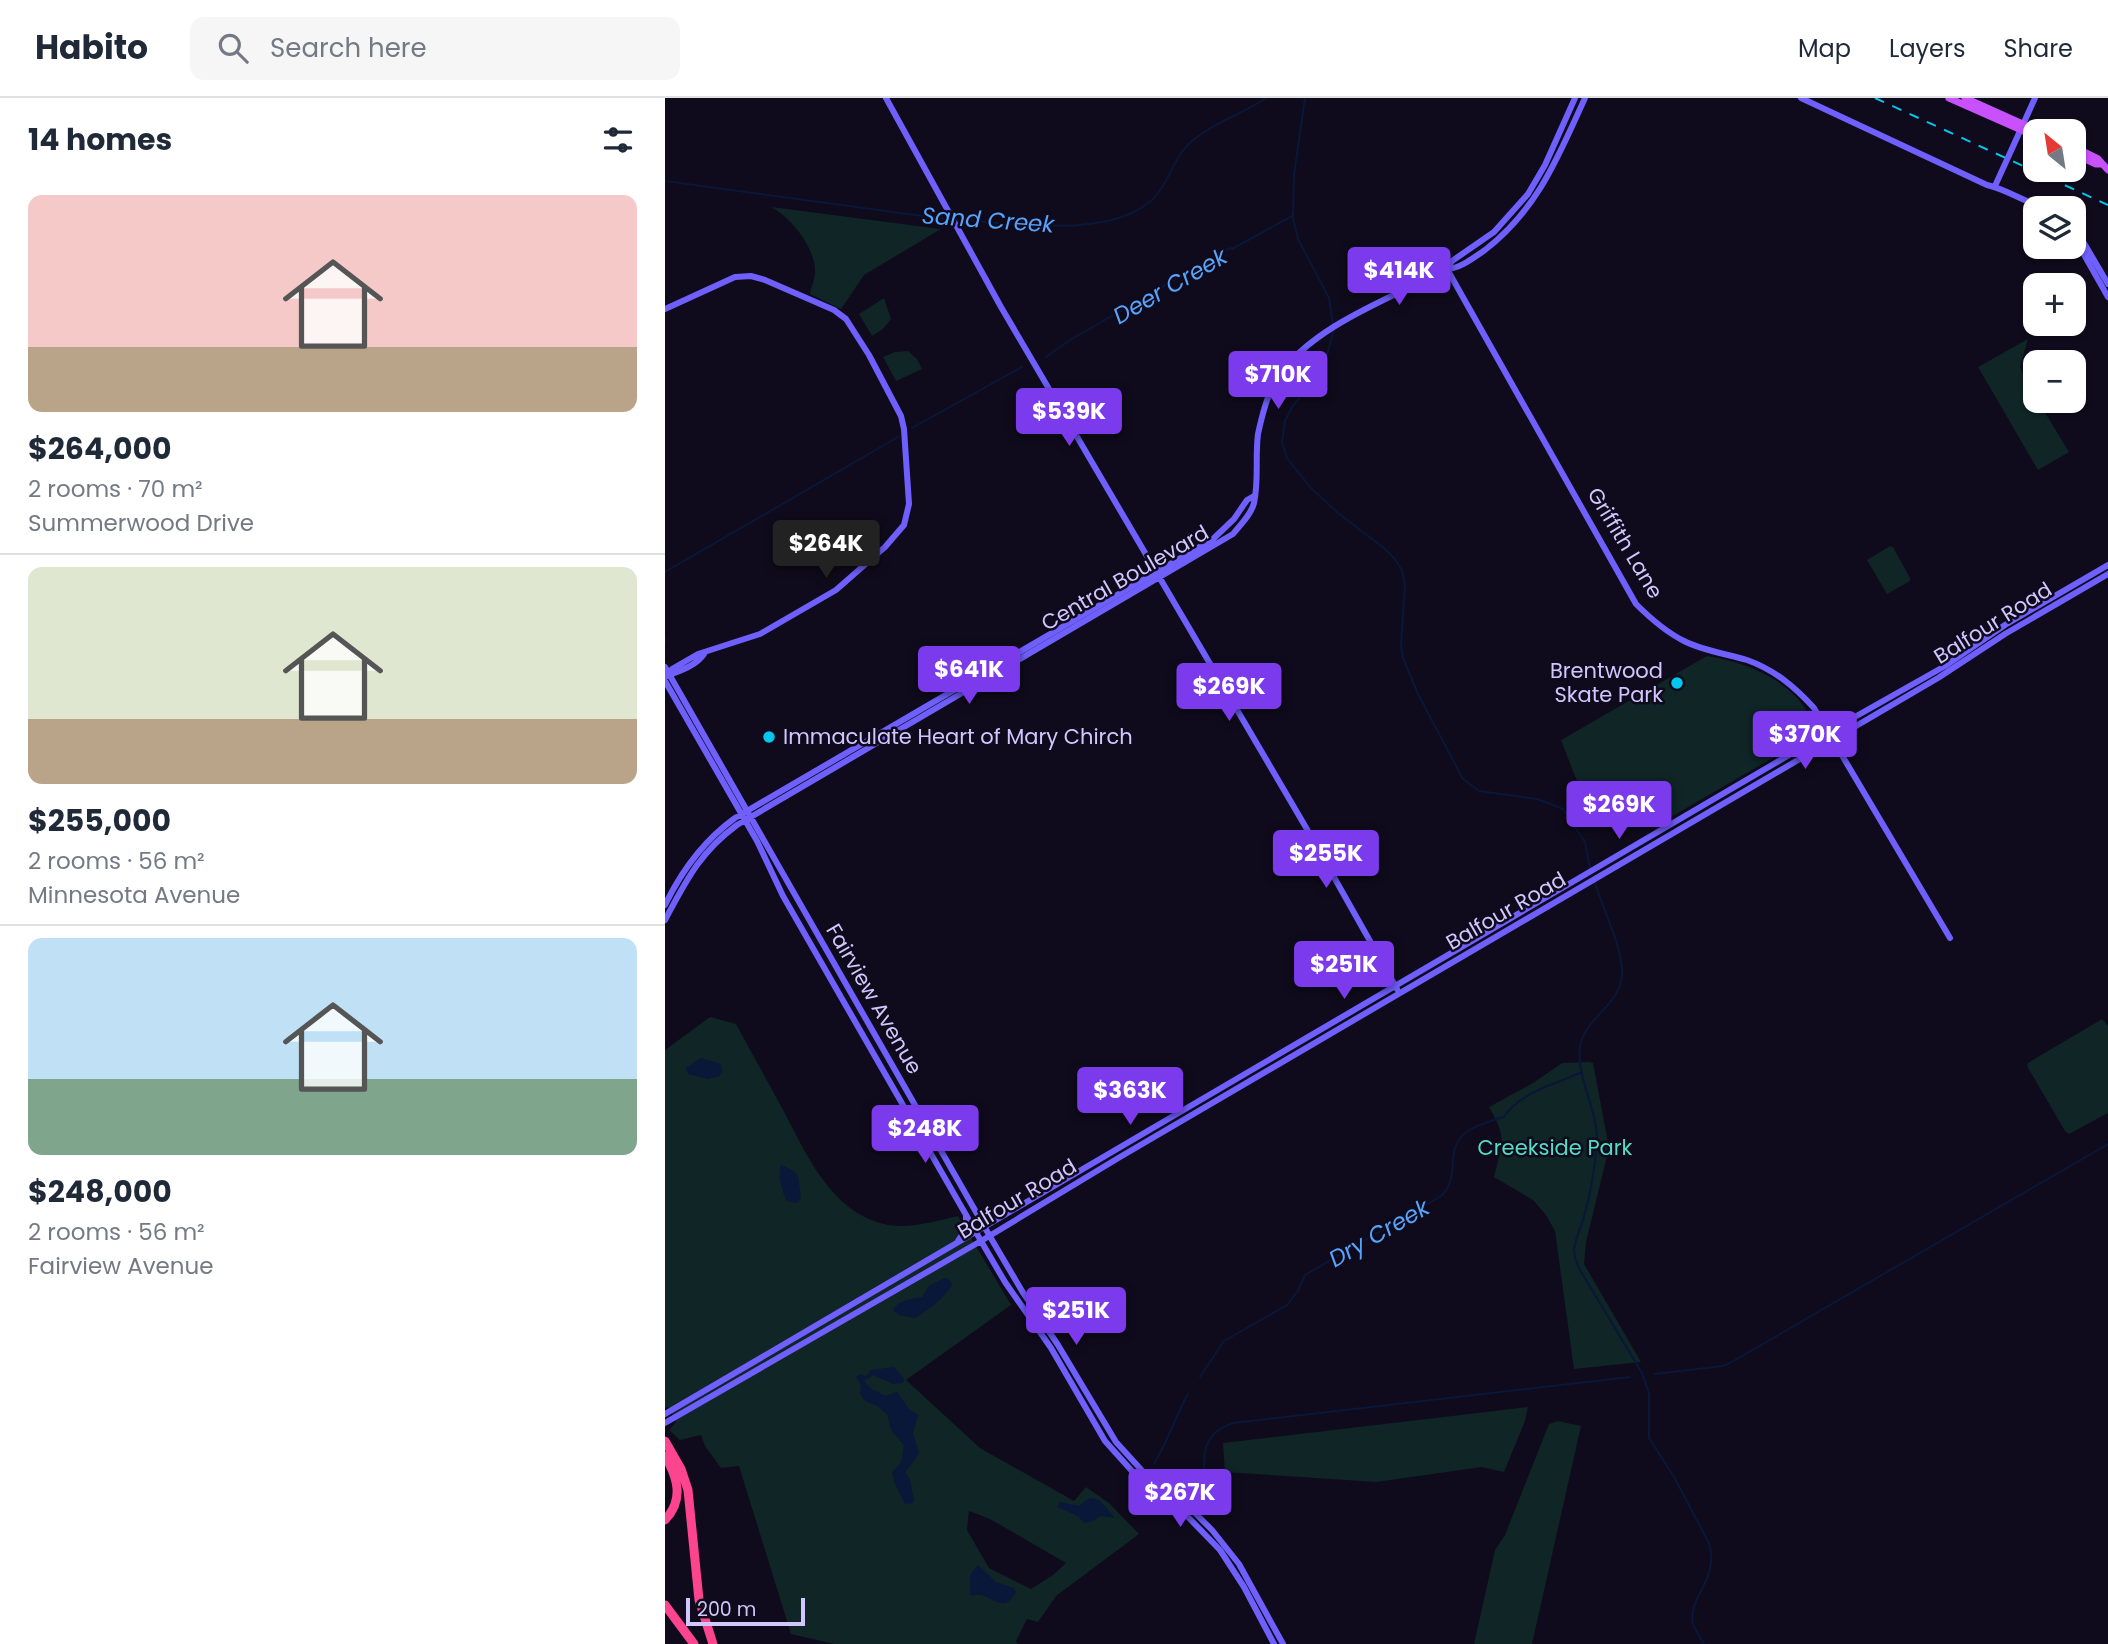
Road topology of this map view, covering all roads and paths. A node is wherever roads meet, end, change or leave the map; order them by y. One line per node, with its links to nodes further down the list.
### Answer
1 (885, 98): 22 (street)
2 (1575, 98): 17 (street, Central Boulevard)
3 (1585, 98): 17 (street, Central Boulevard)
4 (1801, 98): 13 (street)
5 (1949, 98): 8 (main road)
6 (1965, 98): 8 (main road)
7 (2035, 98): 8 (street)
8 (2021, 126): 13 (street)
9 (2086, 153): 11 (main road)
10 (2086, 159): 11 (main road)
11 (2101, 164): 12 (main road)
12 (2108, 170)
13 (1995, 186): 14 (street)
14 (2023, 199)
15 (2086, 246): 18 (street)
16 (2086, 258): 19 (street)
17 (1447, 269): 22 (street, Central Boulevard); 26 (street, Griffith Lane)
18 (2108, 284)
19 (2108, 297)
20 (665, 309): 25 (street)
21 (2108, 565): 26 (street, Balfour Road)
22 (1158, 574): 28 (street, Central Boulevard); 33 (street)
23 (2108, 574): 27 (street, Balfour Road)
24 (665, 667): 25 (street, Fairview Avenue)
25 (666, 677): 28 (street, Fairview Avenue)
26 (1830, 731): 27 (street, Griffith Lane); 29 (street, Balfour Road)
27 (1834, 738): 29 (street, Balfour Road); 32 (street, Griffith Lane)
28 (747, 816): 30 (street, Central Boulevard); 31 (street, Central Boulevard); 34 (street, Fairview Avenue); 35 (street, Fairview Avenue)
29 (1599, 873): 33 (street, Balfour Road)
30 (665, 905)
31 (665, 920)
32 (1950, 939)
33 (1397, 990): 39 (street, Balfour Road); 41 (street, Balfour Road)
34 (883, 1071): 35 (street); 36 (street, Fairview Avenue)
35 (904, 1086): 37 (street, Fairview Avenue)
36 (918, 1132): 37 (street); 38 (street, Fairview Avenue)
37 (947, 1161): 39 (street, Fairview Avenue)
38 (966, 1214): 40 (street, Fairview Avenue); 43 (street)
39 (985, 1228): 40 (street, Balfour Road); 41 (street, Fairview Avenue)
40 (977, 1233): 42 (street, Fairview Avenue); 43 (street, Balfour Road)
41 (989, 1236): 42 (street, Balfour Road); 55 (street, Fairview Avenue)
42 (981, 1241): 45 (street, Balfour Road); 54 (street, Fairview Avenue)
43 (950, 1248): 44 (street, Balfour Road)
44 (665, 1414)
45 (665, 1423)
46 (665, 1441): 53 (highway)
47 (665, 1456): 48 (highway)
48 (665, 1520)
49 (665, 1605): 52 (highway)
50 (665, 1613): 51 (highway)
51 (688, 1644)
52 (694, 1644)
53 (713, 1644)
54 (1274, 1644)
55 (1283, 1644)

